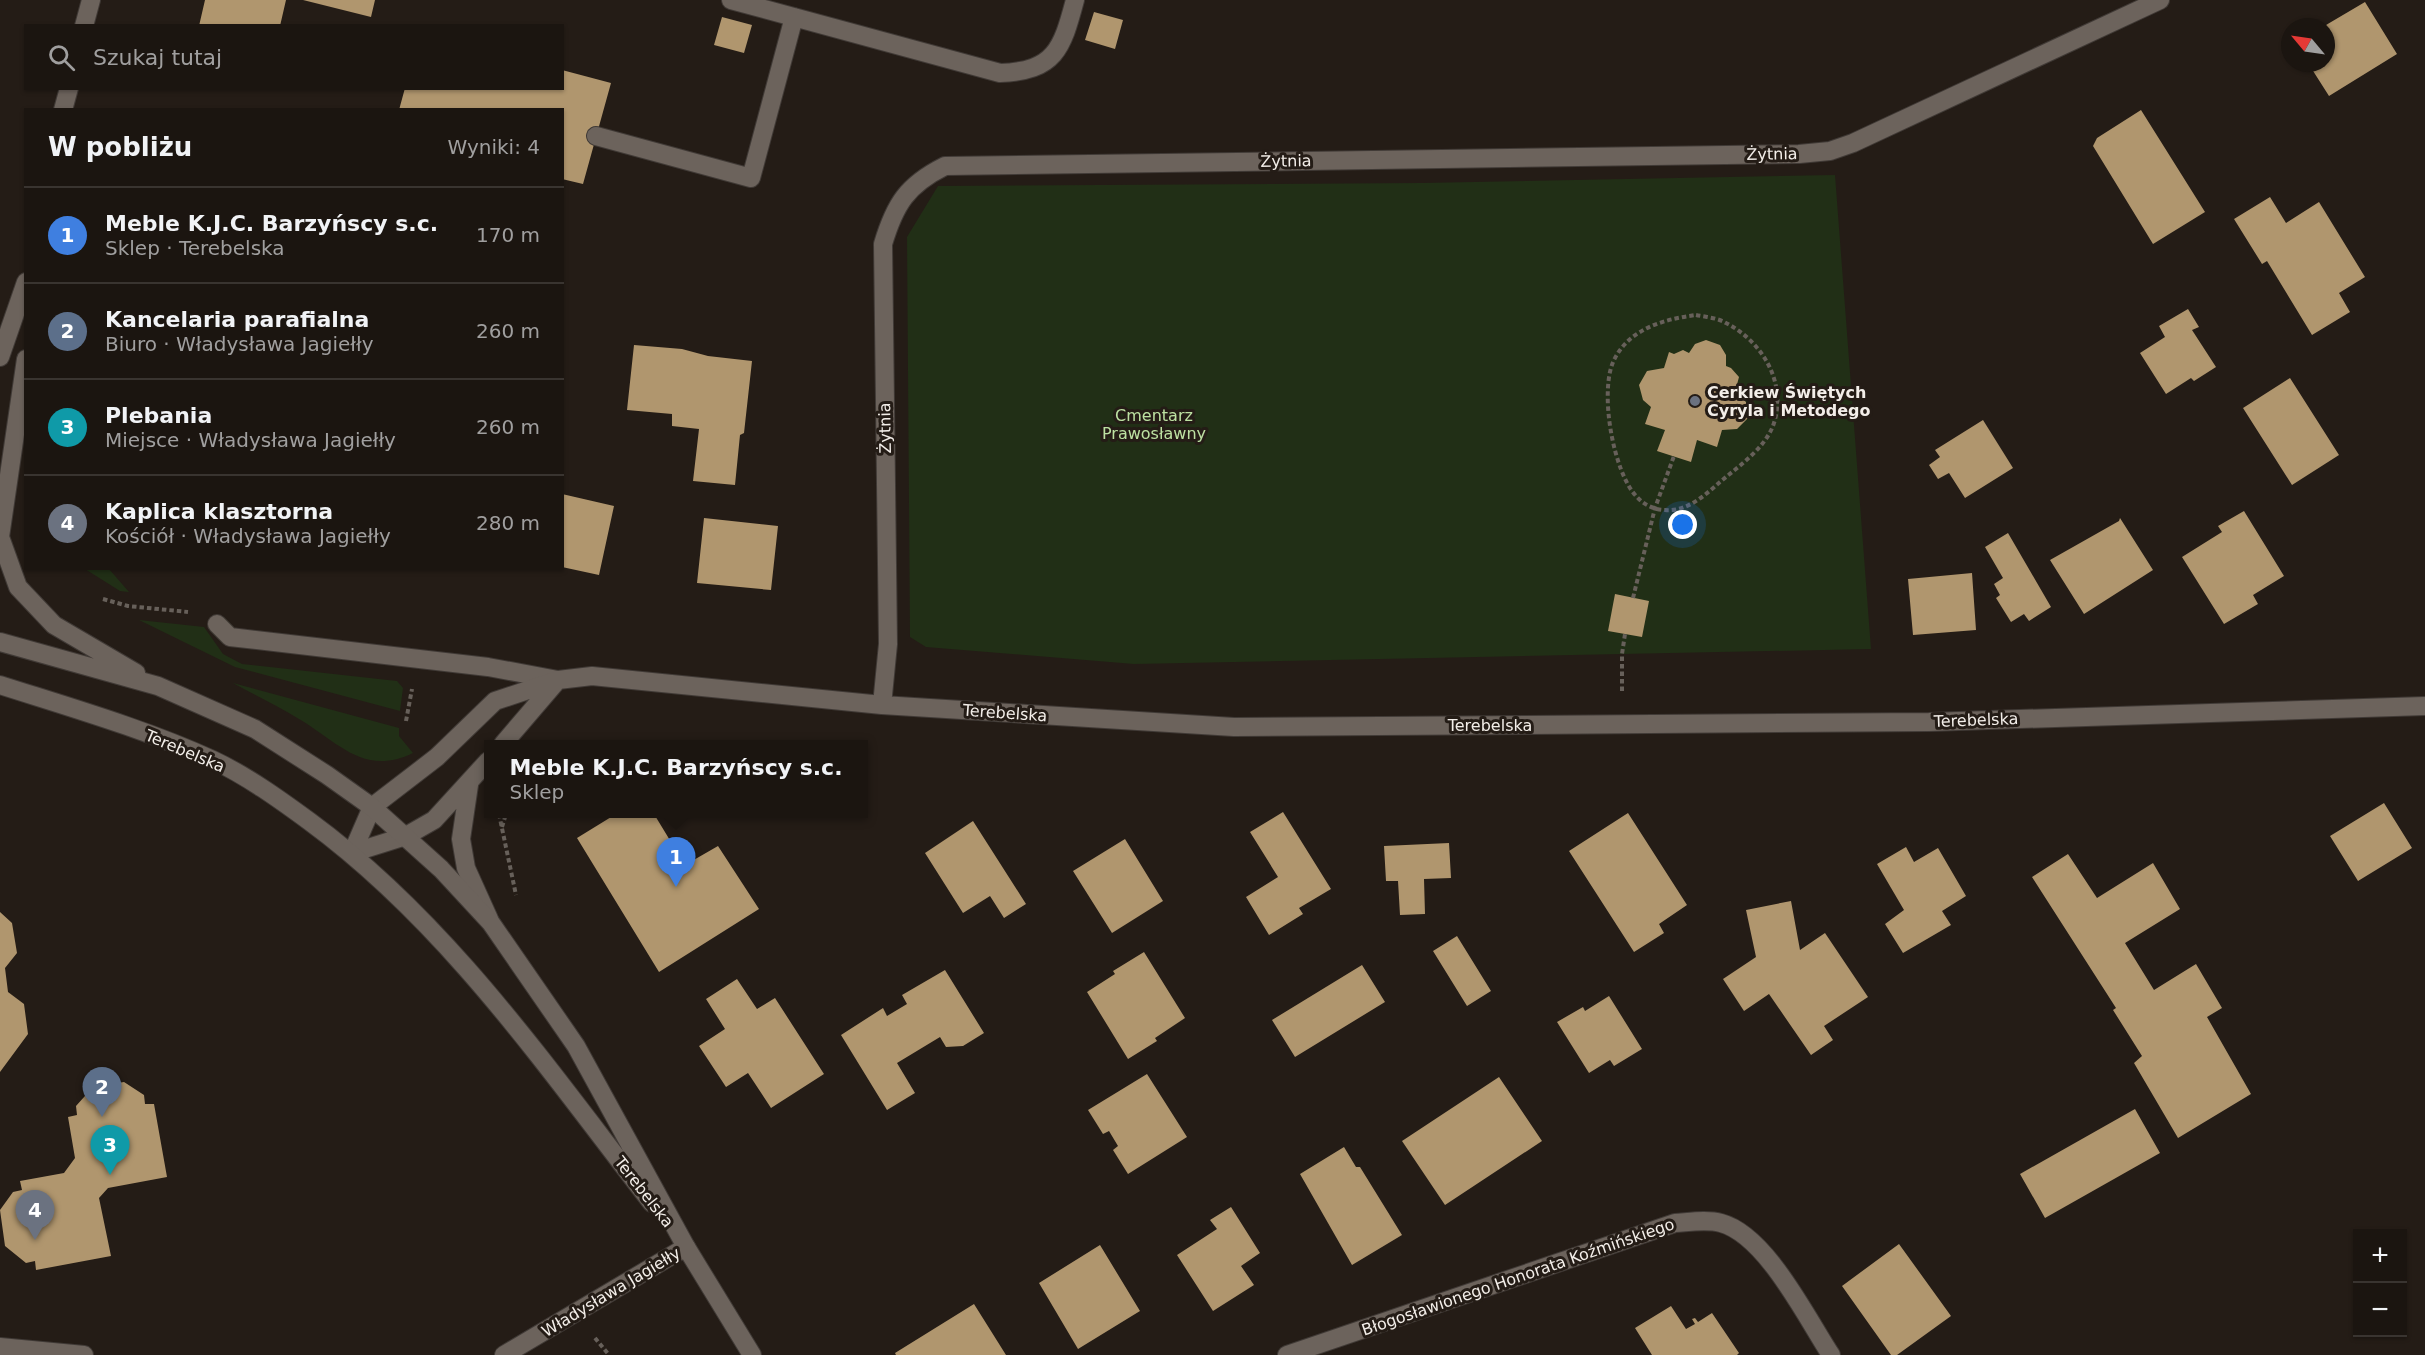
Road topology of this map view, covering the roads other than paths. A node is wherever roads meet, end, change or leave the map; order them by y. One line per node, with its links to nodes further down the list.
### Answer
1 (91, 0): 6 (street)
2 (733, 0): 5 (street)
3 (1075, 0): 5 (street)
4 (2160, 0): 19 (street, Żytnia)
5 (794, 17): 9 (street)
6 (85, 24)
7 (68, 90): 8 (street)
8 (64, 108)
9 (596, 136)
10 (24, 288): 11 (street)
11 (0, 357)
12 (24, 373): 13 (street)
13 (0, 537): 18 (street, Terebelska)
14 (217, 624): 16 (street, Terebelska)
15 (0, 642): 18 (street, Terebelska)
16 (558, 680): 19 (street, Terebelska); 21 (street); 24 (street, Terebelska)
17 (0, 686): 26 (street, Terebelska)
18 (158, 686): 24 (street, Terebelska)
19 (882, 705): 20 (street, Terebelska)
20 (2425, 705)
21 (506, 740)
22 (484, 767): 23 (street)
23 (469, 785): 25 (street); 27 (street, Terebelska)
24 (372, 807): 25 (street, Terebelska); 26 (street, Terebelska)
25 (406, 836): 26 (street); 27 (street, Terebelska)
26 (352, 853): 28 (street, Terebelska)
27 (491, 923): 28 (street, Terebelska)
28 (686, 1247): 31 (street, Władysława Jagiełły); 32 (street)
29 (0, 1347): 30 (street)
30 (84, 1355)
31 (504, 1355)
32 (752, 1355)
33 (1287, 1355): 34 (street, Błogosławionego Honorata Koźmińskiego)
34 (1831, 1355)

